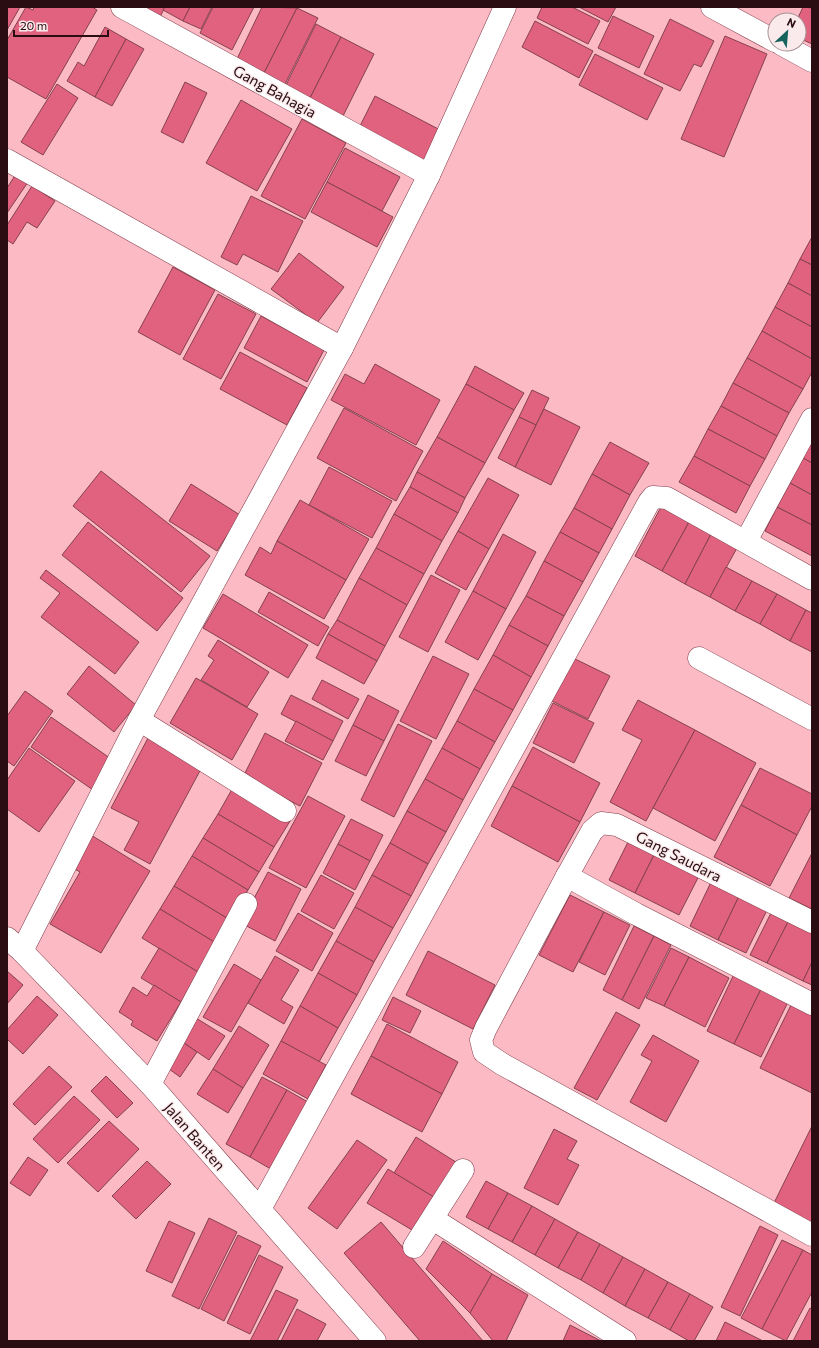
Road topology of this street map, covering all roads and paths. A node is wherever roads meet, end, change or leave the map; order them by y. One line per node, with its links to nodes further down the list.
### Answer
1 (122, 7): 8 (street, Gang Bahagia)
2 (505, 7): 8 (street)
3 (712, 7): 4 (street)
4 (767, 37)
5 (796, 52): 6 (street)
6 (812, 61)
7 (7, 160): 9 (street)
8 (429, 175): 9 (street)
9 (342, 348): 15 (street)
10 (812, 419): 11 (street)
11 (746, 541): 12 (street); 24 (street)
12 (812, 579)
13 (699, 658): 14 (street)
14 (812, 719)
15 (139, 720): 16 (street); 20 (street)
16 (285, 811)
17 (567, 876): 19 (street, Gang Saudara); 21 (street); 26 (street, Gang Saudara)
18 (246, 904): 22 (street)
19 (812, 922)
20 (14, 945): 22 (street, Jalan Banten)
21 (812, 1004)
22 (150, 1084): 24 (street, Jalan Banten)
23 (463, 1170): 25 (street)
24 (260, 1210): 28 (street, Jalan Banten)
25 (433, 1219): 27 (street); 29 (street)
26 (812, 1236)
27 (414, 1247)
28 (373, 1340)
29 (625, 1341)

